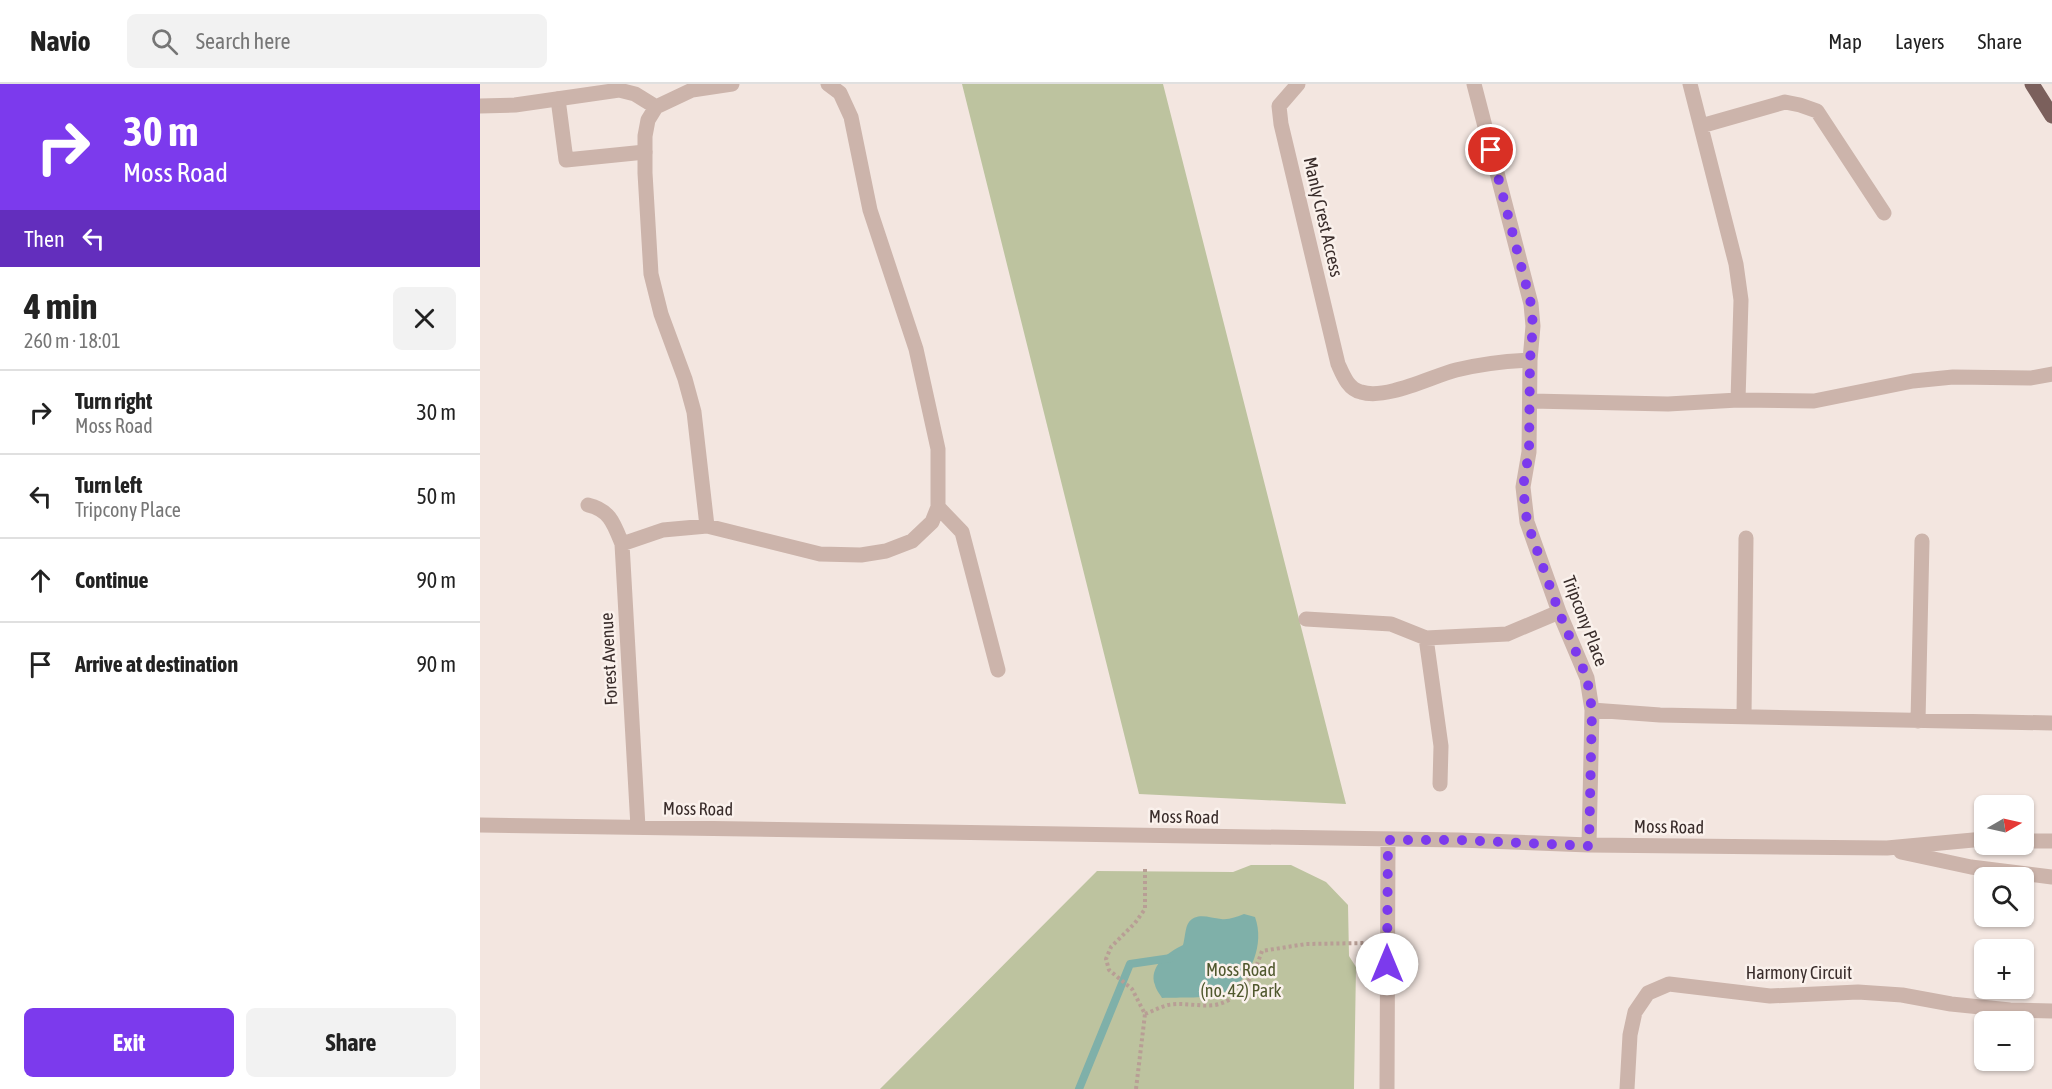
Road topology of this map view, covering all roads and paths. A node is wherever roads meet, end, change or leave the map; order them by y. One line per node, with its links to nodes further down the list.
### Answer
1 (732, 84): 9 (street)
2 (828, 84): 19 (street)
3 (1298, 84): 14 (street, Manly Crest Access)
4 (1474, 84): 14 (street, Tripcony Place)
5 (1690, 84): 11 (street)
6 (2032, 84): 10 (main road)
7 (558, 99): 8 (street); 9 (street); 12 (street)
8 (480, 106)
9 (656, 107): 12 (street)
10 (2052, 116)
11 (1701, 126): 13 (street); 16 (street)
12 (645, 152): 20 (street)
13 (1884, 213)
14 (1530, 360): 17 (street, Tripcony Place)
15 (2052, 374): 16 (street)
16 (1738, 400): 17 (street)
17 (1531, 401): 24 (street, Tripcony Place)
18 (588, 505): 23 (street, Forest Avenue)
19 (938, 507): 20 (street); 27 (street)
20 (706, 526): 23 (street)
21 (1746, 538): 29 (street)
22 (1922, 541): 30 (street)
23 (622, 544): 34 (street, Forest Avenue)
24 (1559, 612): 26 (street); 28 (street, Tripcony Place)
25 (1306, 619): 26 (street)
26 (1426, 638): 32 (street)
27 (998, 670)
28 (1592, 710): 29 (street); 39 (street, Tripcony Place)
29 (1744, 717): 30 (street)
30 (1918, 721): 31 (street)
31 (2052, 723)
32 (1440, 783)
33 (480, 825): 34 (street, Moss Road)
34 (638, 827): 35 (street, Moss Road)
35 (1388, 840): 39 (street, Moss Road); 47 (street)
36 (1974, 840): 40 (street, Moss Road)
37 (2034, 841): 38 (street)
38 (2052, 842)
39 (1589, 846): 40 (street, Moss Road)
40 (1887, 848): 42 (street, Moss Road)
41 (1145, 866): 45 (path)
42 (2052, 877)
43 (1368, 943): 45 (path)
44 (2052, 1011): 48 (street, Harmony Circuit)
45 (1145, 1014): 46 (path)
46 (1136, 1089)
47 (1387, 1089)
48 (1627, 1089)

